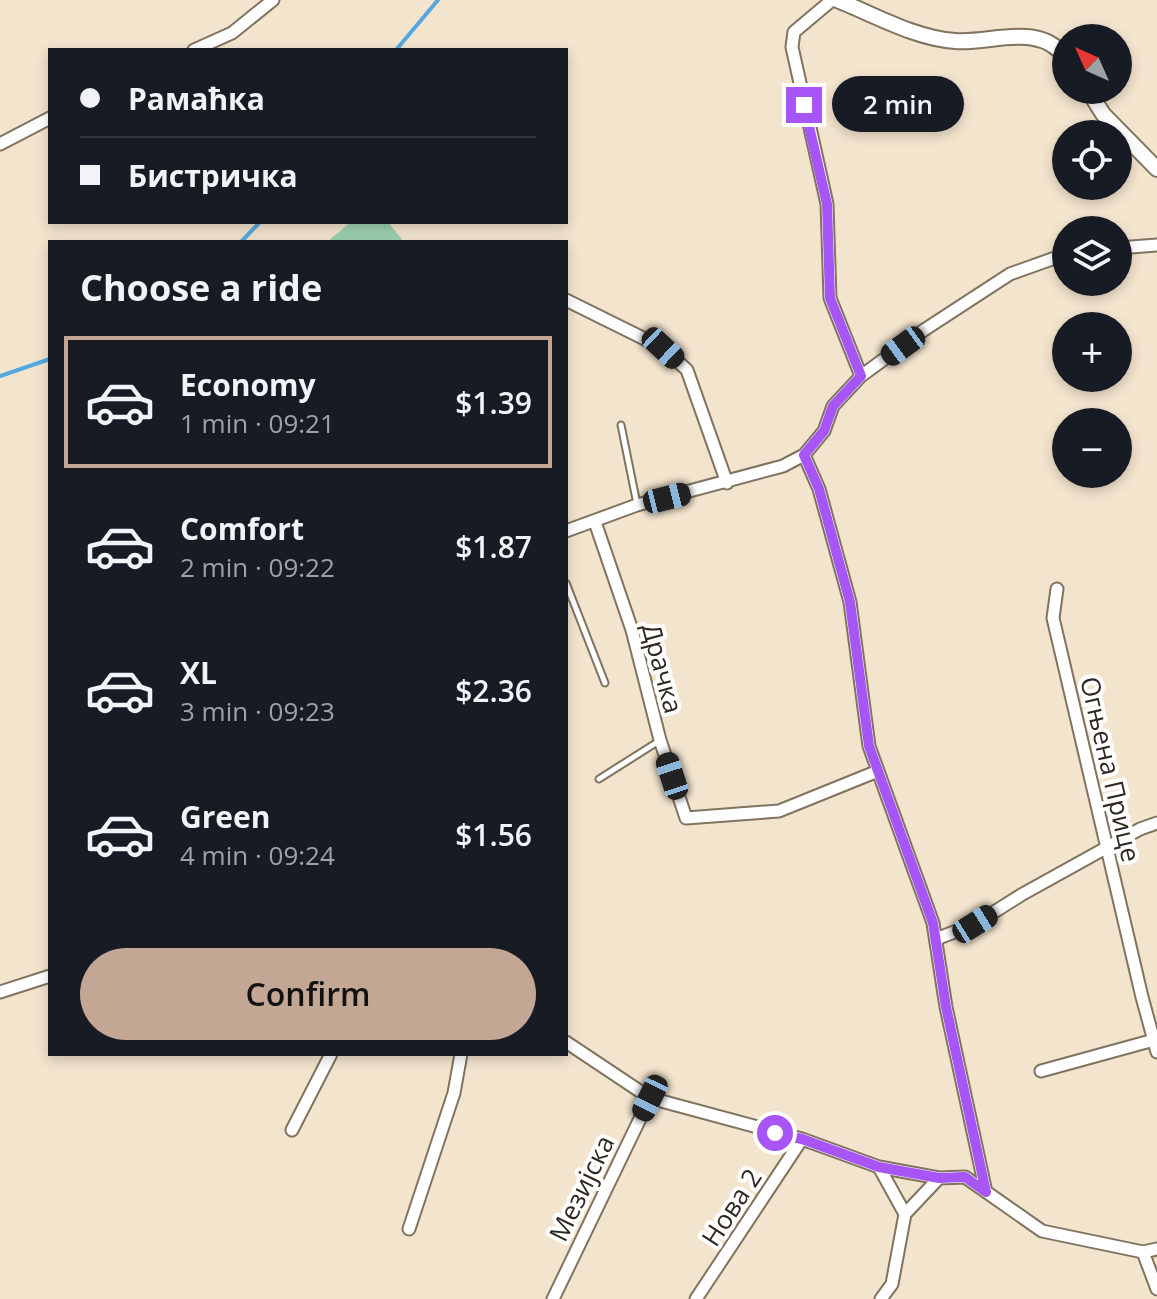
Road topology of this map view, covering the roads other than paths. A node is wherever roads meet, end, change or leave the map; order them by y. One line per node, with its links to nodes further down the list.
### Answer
1 (273, 0): 4 (street)
2 (835, 0): 3 (street); 13 (street)
3 (1052, 44)
4 (198, 48)
5 (1097, 104): 8 (street)
6 (48, 119): 7 (street)
7 (0, 144)
8 (1157, 169)
9 (1157, 245): 10 (street)
10 (1132, 247)
11 (1052, 259): 13 (street)
12 (568, 301): 16 (street)
13 (861, 376): 15 (street)
14 (621, 425): 17 (lane)
15 (804, 455): 16 (street); 24 (street)
16 (727, 483): 17 (street)
17 (637, 505): 18 (street)
18 (595, 522): 19 (street); 23 (street, Драчка)
19 (568, 530)
20 (568, 588): 22 (lane)
21 (1057, 589): 27 (street, Огњена Прице)
22 (605, 683)
23 (660, 740): 24 (street, Драчка); 25 (lane)
24 (878, 771): 28 (street)
25 (599, 779)
26 (1157, 823): 27 (street)
27 (1108, 847): 28 (street); 32 (street, Огњена Прице)
28 (936, 939): 41 (street)
29 (48, 977): 30 (street)
30 (0, 992)
31 (568, 1043): 36 (street)
32 (1155, 1046): 35 (street)
33 (330, 1056): 37 (street)
34 (461, 1056): 43 (street)
35 (1041, 1071)
36 (650, 1098): 38 (street); 47 (street, Мезијска)
37 (292, 1130)
38 (802, 1139): 39 (street); 48 (street, Нова 2)
39 (879, 1167): 40 (street); 42 (street)
40 (939, 1178): 41 (street); 42 (street)
41 (986, 1192): 45 (street)
42 (905, 1214): 49 (street)
43 (409, 1229)
44 (1157, 1249): 45 (street)
45 (1143, 1252): 46 (street)
46 (1157, 1289)
47 (553, 1299)
48 (696, 1299)
49 (881, 1299)

